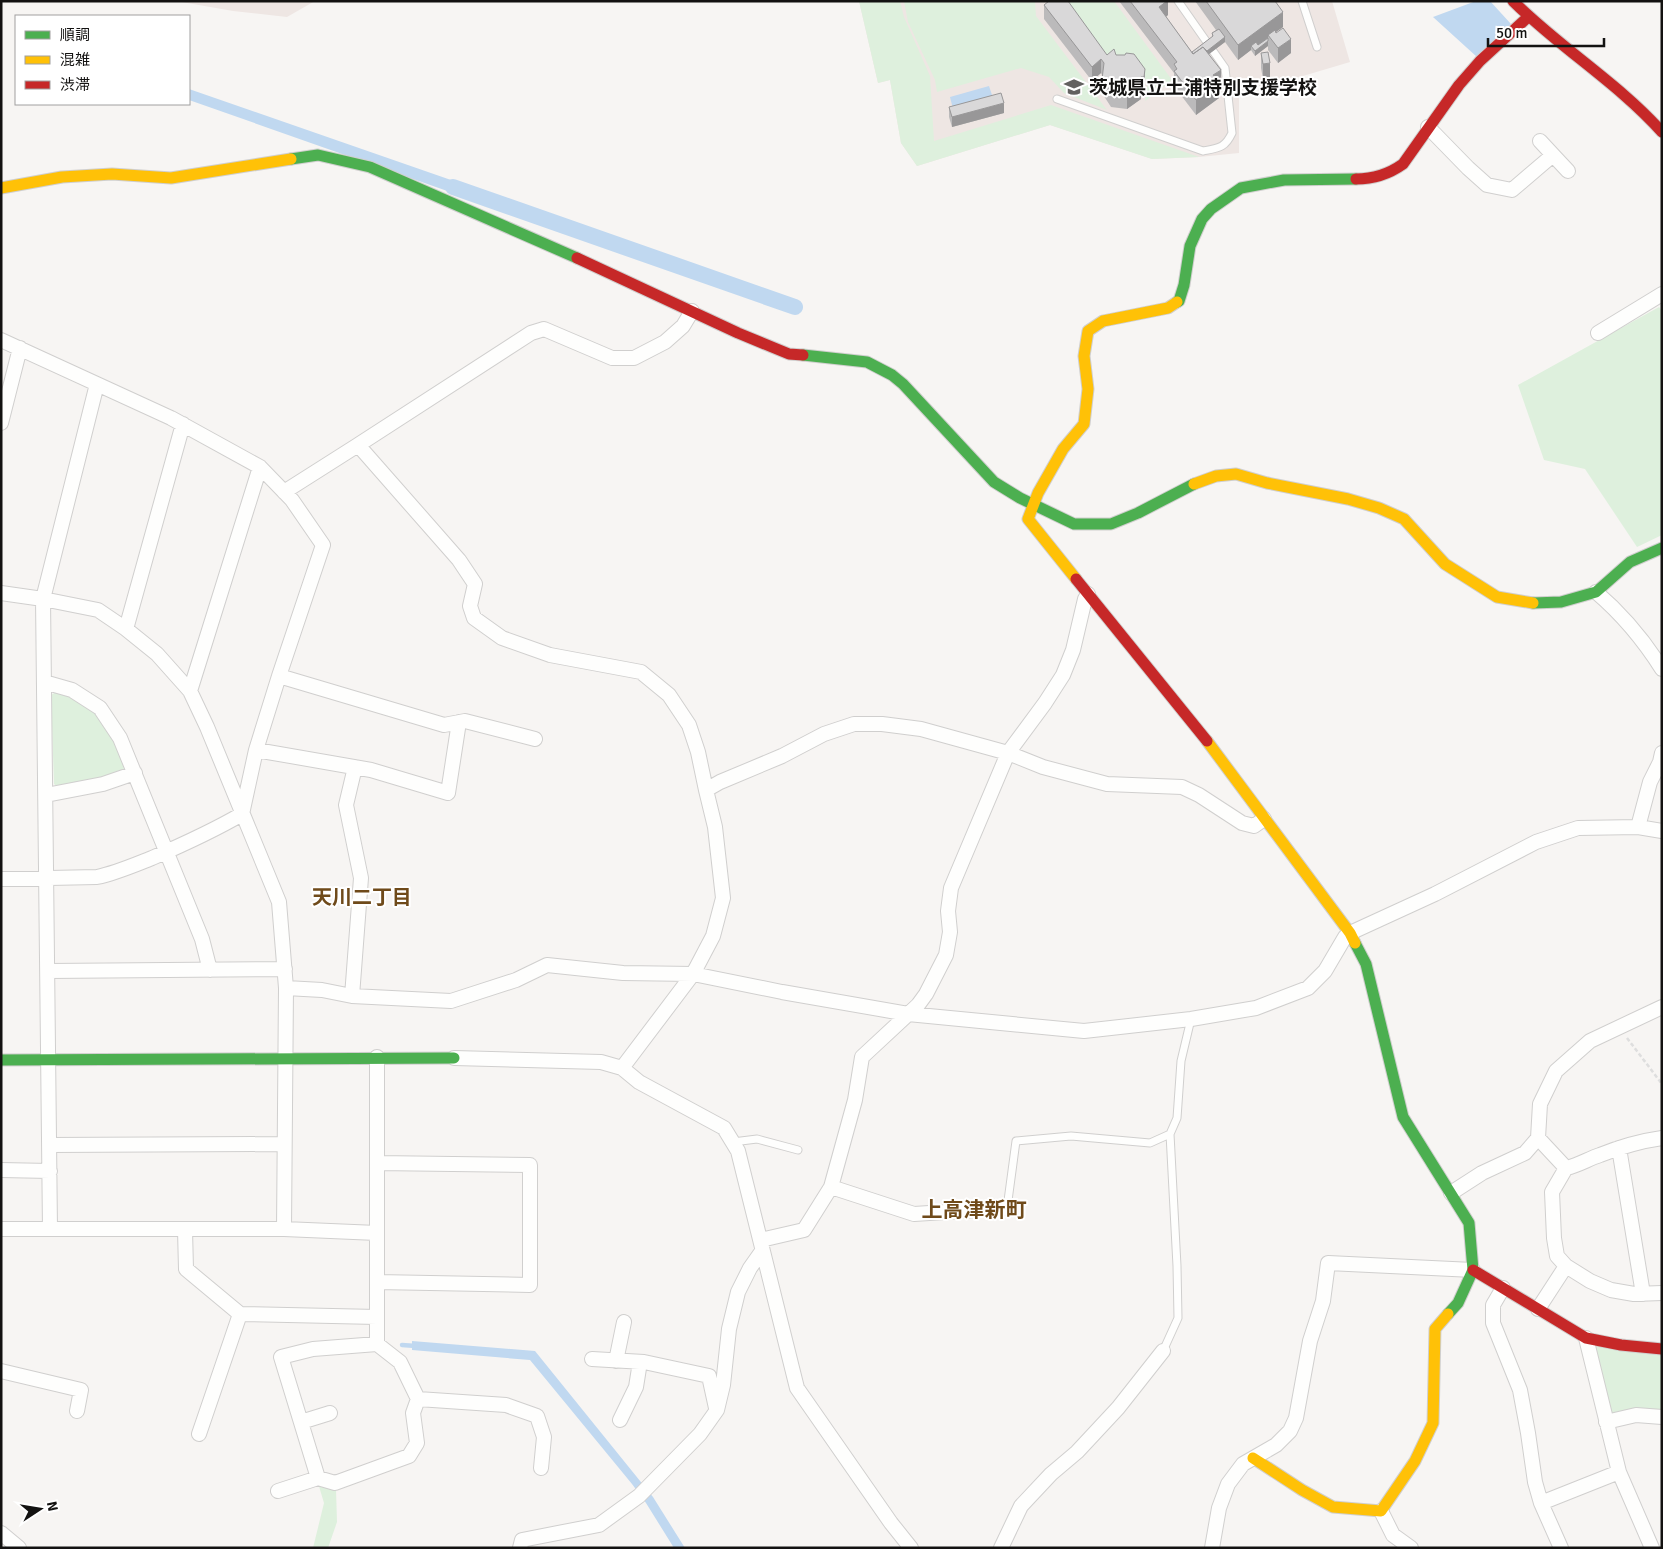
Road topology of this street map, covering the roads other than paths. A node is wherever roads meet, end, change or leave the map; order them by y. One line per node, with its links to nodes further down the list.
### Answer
1 (1178, 1): 6 (lane)
2 (1302, 1): 5 (lane)
3 (1513, 1): 4 (street)
4 (1528, 17): 7 (street); 8 (street)
5 (1317, 47)
6 (1057, 99)
7 (1428, 127): 10 (street); 24 (street)
8 (1662, 132)
9 (1540, 142): 10 (street)
10 (1553, 155): 11 (street)
11 (1568, 171)
12 (1, 188): 14 (street)
13 (1662, 294): 15 (street)
14 (692, 311): 21 (street); 24 (street)
15 (1598, 334)
16 (1, 340): 17 (street)
17 (20, 348): 18 (street); 19 (street)
18 (97, 384): 20 (street); 29 (street)
19 (1, 423)
20 (183, 424): 22 (street); 30 (street)
21 (358, 445): 23 (street); 42 (street)
22 (260, 467): 23 (street); 34 (street)
23 (284, 492): 32 (street)
24 (1032, 504): 26 (street); 28 (street)
25 (1662, 548): 26 (street)
26 (1596, 592): 31 (street)
27 (1, 593): 29 (street)
28 (1088, 594): 38 (street); 45 (street)
29 (43, 598): 30 (street); 33 (street)
30 (126, 629): 34 (street)
31 (1662, 668)
32 (279, 676): 35 (street); 37 (street)
33 (44, 682): 41 (street); 43 (street)
34 (190, 691): 44 (street)
35 (459, 722): 36 (street); 40 (street)
36 (535, 739)
37 (256, 750): 40 (street); 44 (street)
38 (1008, 753): 42 (street); 45 (street); 59 (street)
39 (1662, 753): 46 (street)
40 (356, 767): 57 (street)
41 (135, 772): 43 (street); 48 (street)
42 (706, 790): 55 (street)
43 (46, 795): 50 (street)
44 (242, 814): 48 (street); 53 (street)
45 (1264, 819): 51 (street)
46 (1638, 827): 47 (street); 51 (street)
47 (1662, 831)
48 (167, 852): 50 (street); 52 (street)
49 (1, 879): 50 (street)
50 (47, 879): 54 (street)
51 (1350, 933): 60 (street); 80 (street)
52 (210, 970): 53 (street); 54 (street)
53 (285, 970): 56 (street)
54 (48, 971): 65 (street)
55 (693, 974): 57 (street); 59 (street); 66 (street)
56 (286, 988): 57 (street); 62 (street)
57 (352, 996)
58 (1662, 1007): 68 (street)
59 (908, 1014): 60 (street); 79 (street)
60 (1191, 1019): 67 (lane)
61 (377, 1057): 62 (street); 63 (street); 75 (street)
62 (284, 1058): 65 (street); 71 (street)
63 (454, 1058): 66 (street)
64 (1, 1060): 65 (street)
65 (49, 1060): 72 (street)
66 (622, 1068): 70 (street)
67 (1170, 1134): 81 (lane); 101 (lane)
68 (1538, 1138): 76 (street); 80 (street)
69 (1662, 1138): 73 (street)
70 (732, 1142): 74 (lane); 87 (street)
71 (284, 1144): 72 (street); 83 (street)
72 (49, 1145): 78 (street)
73 (1619, 1148): 76 (street); 93 (street)
74 (798, 1150)
75 (377, 1163): 86 (street); 90 (street)
76 (1566, 1168): 88 (street)
77 (1, 1170): 78 (street)
78 (50, 1171): 84 (street)
79 (831, 1187): 81 (street); 87 (street)
80 (1451, 1193): 89 (street)
81 (1007, 1208)
82 (1, 1229): 84 (street)
83 (284, 1229): 85 (street); 86 (street)
84 (50, 1230): 85 (street)
85 (184, 1230): 95 (street)
86 (377, 1233): 90 (street)
87 (761, 1246): 107 (street); 125 (street)
88 (1566, 1266): 93 (street); 94 (street)
89 (1473, 1270): 91 (street); 115 (street); 121 (street)
90 (377, 1282): 96 (street)
91 (1503, 1288): 94 (street); 120 (street)
92 (1662, 1293): 93 (street)
93 (1643, 1294)
94 (1538, 1309): 98 (street)
95 (240, 1314): 96 (street); 114 (street)
96 (377, 1317): 99 (street)
97 (624, 1322): 103 (street)
98 (1586, 1338): 100 (street); 113 (street)
99 (377, 1344): 106 (street); 112 (street)
100 (1662, 1349)
101 (1163, 1351): 126 (street)
102 (592, 1359): 103 (street)
103 (616, 1361): 104 (street)
104 (640, 1362): 107 (street); 111 (street)
105 (1, 1371): 108 (street)
106 (418, 1399): 116 (street); 118 (street)
107 (717, 1410): 124 (street)
108 (77, 1411)
109 (330, 1413): 112 (street)
110 (1662, 1417): 113 (street)
111 (620, 1420)
112 (301, 1422): 118 (street)
113 (1606, 1422): 117 (street)
114 (199, 1434)
115 (1253, 1458): 121 (street); 127 (street)
116 (541, 1468)
117 (1619, 1472): 120 (street); 130 (street)
118 (318, 1478): 119 (street)
119 (278, 1491)
120 (1542, 1503): 129 (street)
121 (1381, 1511): 128 (street)
122 (1, 1533): 123 (street)
123 (19, 1548)
124 (520, 1548)
125 (912, 1548)
126 (1001, 1548)
127 (1212, 1548)
128 (1410, 1548)
129 (1561, 1548)
130 (1652, 1548)

